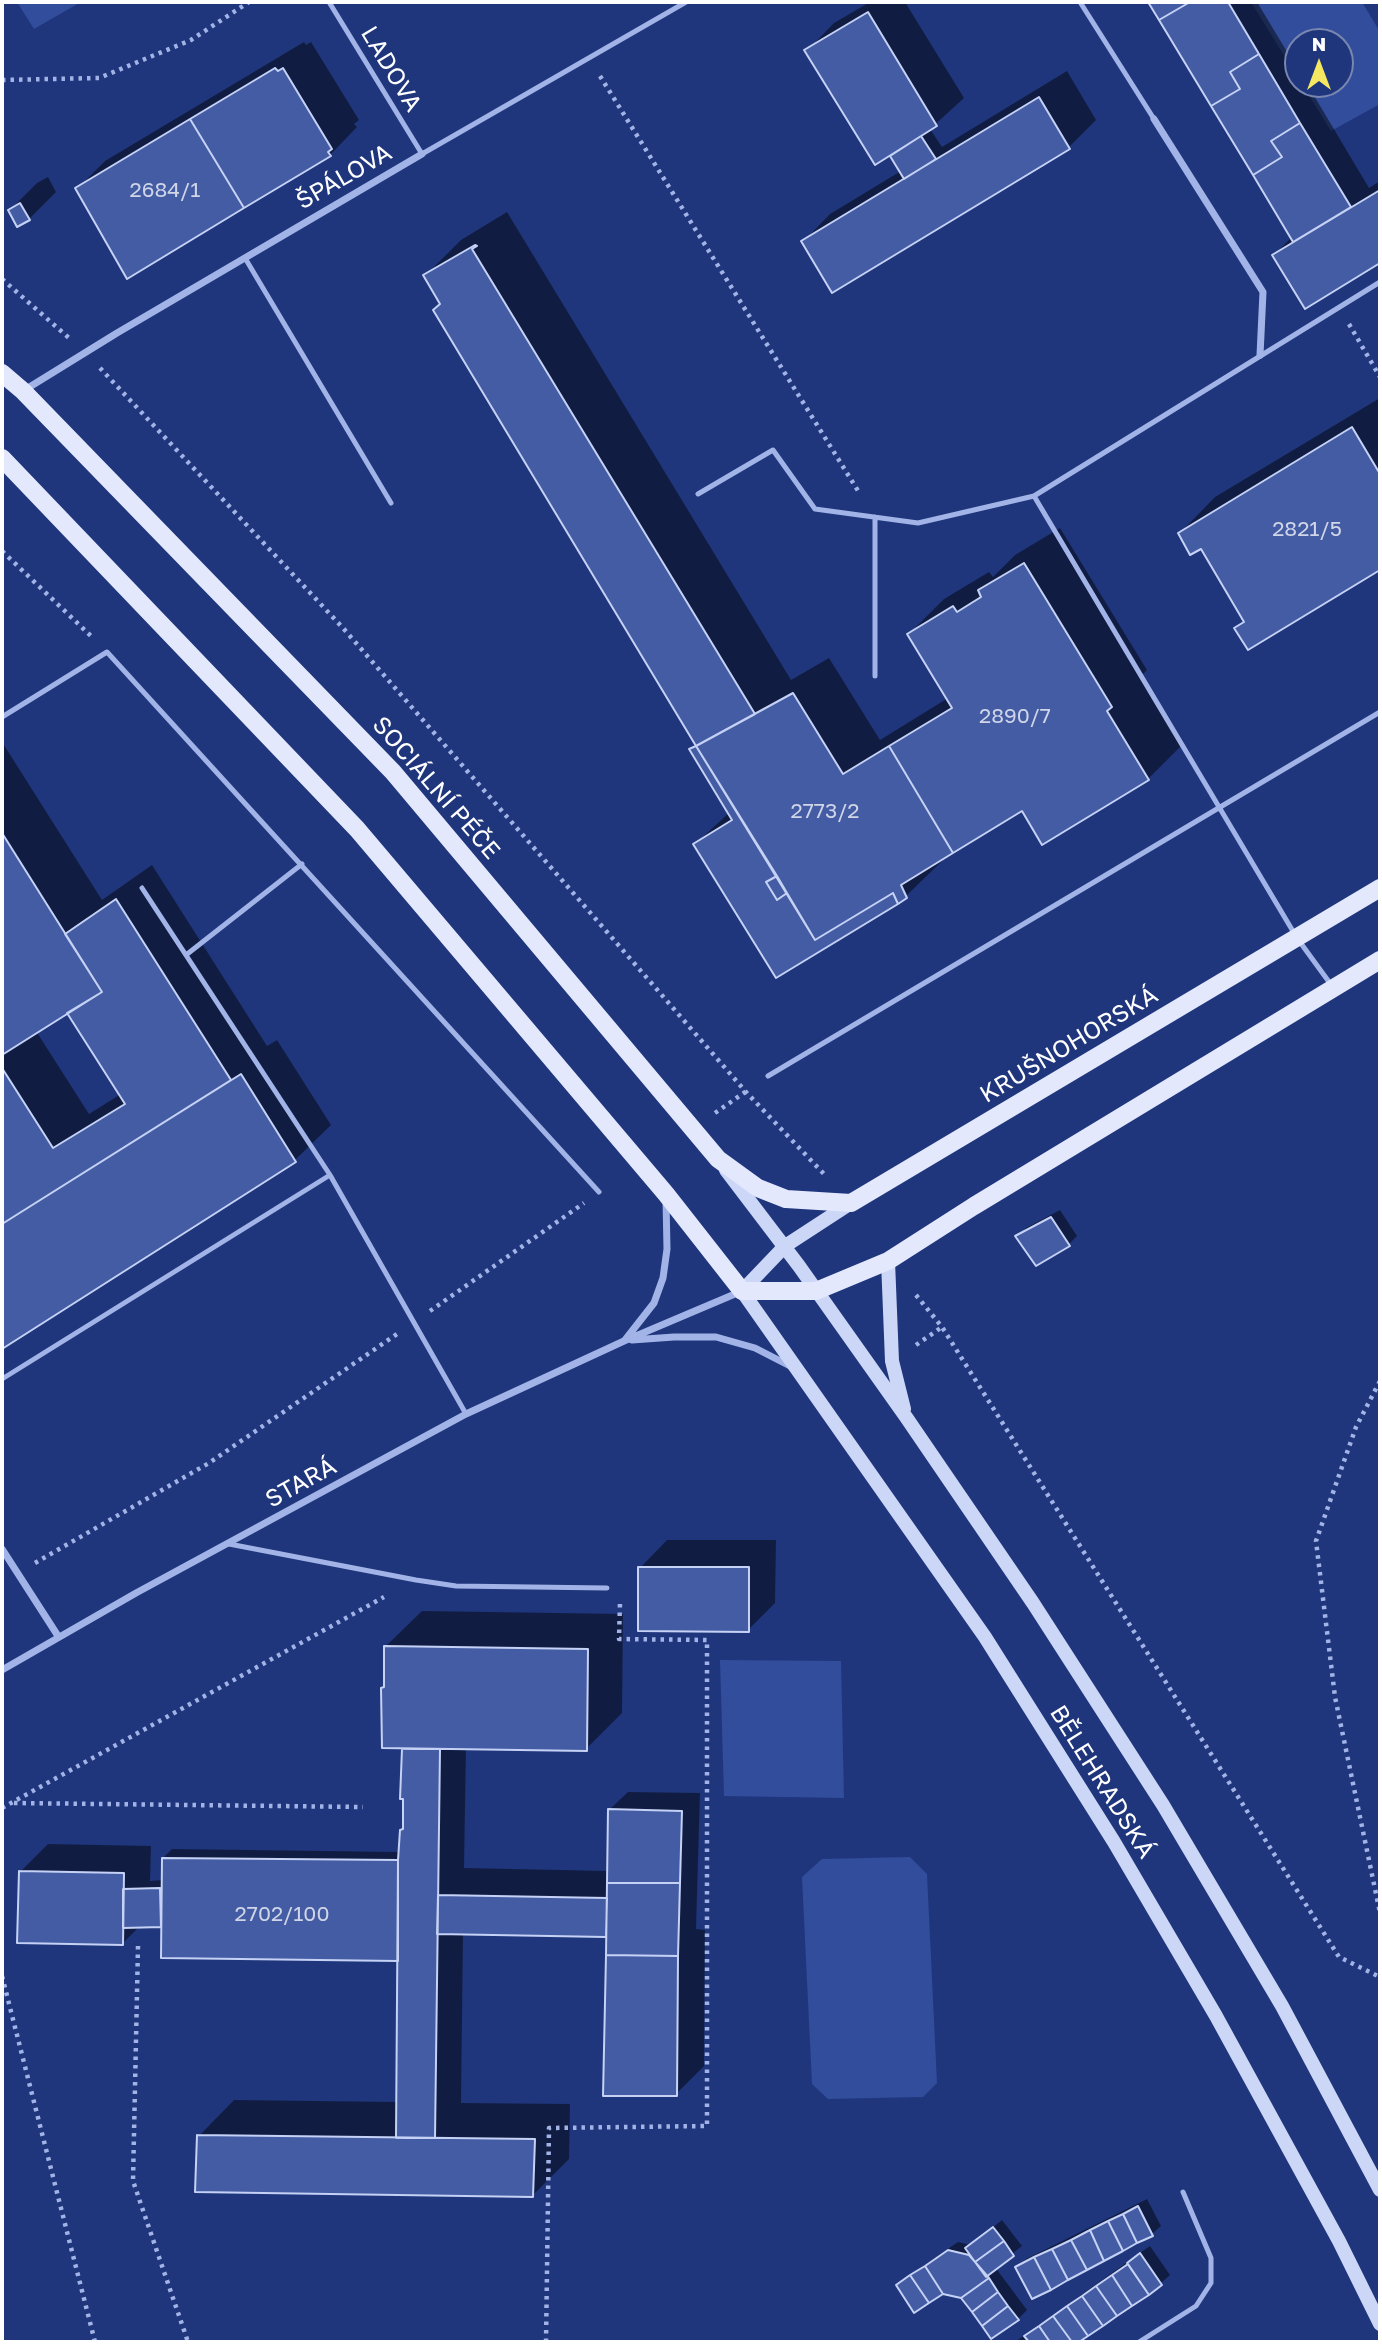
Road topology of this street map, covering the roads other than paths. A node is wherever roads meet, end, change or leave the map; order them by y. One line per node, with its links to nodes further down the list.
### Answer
1 (329, 2): 5 (lane, LADOVA)
2 (686, 2): 5 (lane, ŠPÁLOVA)
3 (1080, 2): 4 (lane)
4 (1154, 119): 8 (street)
5 (422, 154): 6 (street, ŠPÁLOVA)
6 (245, 257): 10 (street, ŠPÁLOVA); 14 (lane)
7 (1380, 282): 8 (lane)
8 (1260, 355): 13 (lane)
9 (2, 373): 10 (main road, SOCIÁLNÍ PÉČE)
10 (23, 391): 28 (main road, SOCIÁLNÍ PÉČE)
11 (2, 458): 31 (main road)
12 (698, 494): 15 (lane)
13 (1034, 496): 15 (lane); 19 (lane)
14 (391, 503)
15 (875, 517): 16 (lane)
16 (875, 676)
17 (1380, 712): 19 (lane)
18 (2, 717): 20 (lane)
19 (1221, 808): 23 (lane); 27 (lane)
20 (302, 864): 24 (lane); 30 (lane)
21 (142, 888): 24 (lane)
22 (1380, 888): 23 (main road, KRUŠNOHORSKÁ)
23 (1297, 938): 26 (lane); 32 (main road, KRUŠNOHORSKÁ)
24 (186, 955): 29 (lane)
25 (1380, 960): 26 (main road)
26 (1334, 989): 34 (main road)
27 (768, 1076)
28 (718, 1159): 32 (main road); 33 (street, SOCIÁLNÍ PÉČE)
29 (330, 1175): 40 (lane); 41 (lane)
30 (599, 1192)
31 (666, 1194): 36 (main road); 38 (street, STARÁ)
32 (851, 1203): 33 (street, KRUŠNOHORSKÁ)
33 (785, 1246): 35 (street, SOCIÁLNÍ PÉČE); 36 (street, KRUŠNOHORSKÁ)
34 (888, 1261): 37 (main road); 42 (street, BĚLEHRADSKÁ)
35 (799, 1266): 37 (street, BĚLEHRADSKÁ)
36 (742, 1292): 37 (main road); 38 (street, STARÁ); 39 (street, BĚLEHRADSKÁ)
37 (816, 1292): 42 (street, BĚLEHRADSKÁ)
38 (624, 1341): 39 (street, STARÁ); 41 (street, STARÁ)
39 (800, 1371): 50 (street, BĚLEHRADSKÁ)
40 (2, 1379)
41 (466, 1415): 43 (street, STARÁ)
42 (906, 1417): 48 (street, BĚLEHRADSKÁ)
43 (229, 1544): 45 (lane); 46 (street, STARÁ)
44 (2, 1549): 46 (street)
45 (607, 1588)
46 (58, 1636): 47 (street, STARÁ)
47 (2, 1670)
48 (1380, 2190)
49 (1183, 2192): 51 (lane)
50 (1380, 2324)
51 (1139, 2342)

